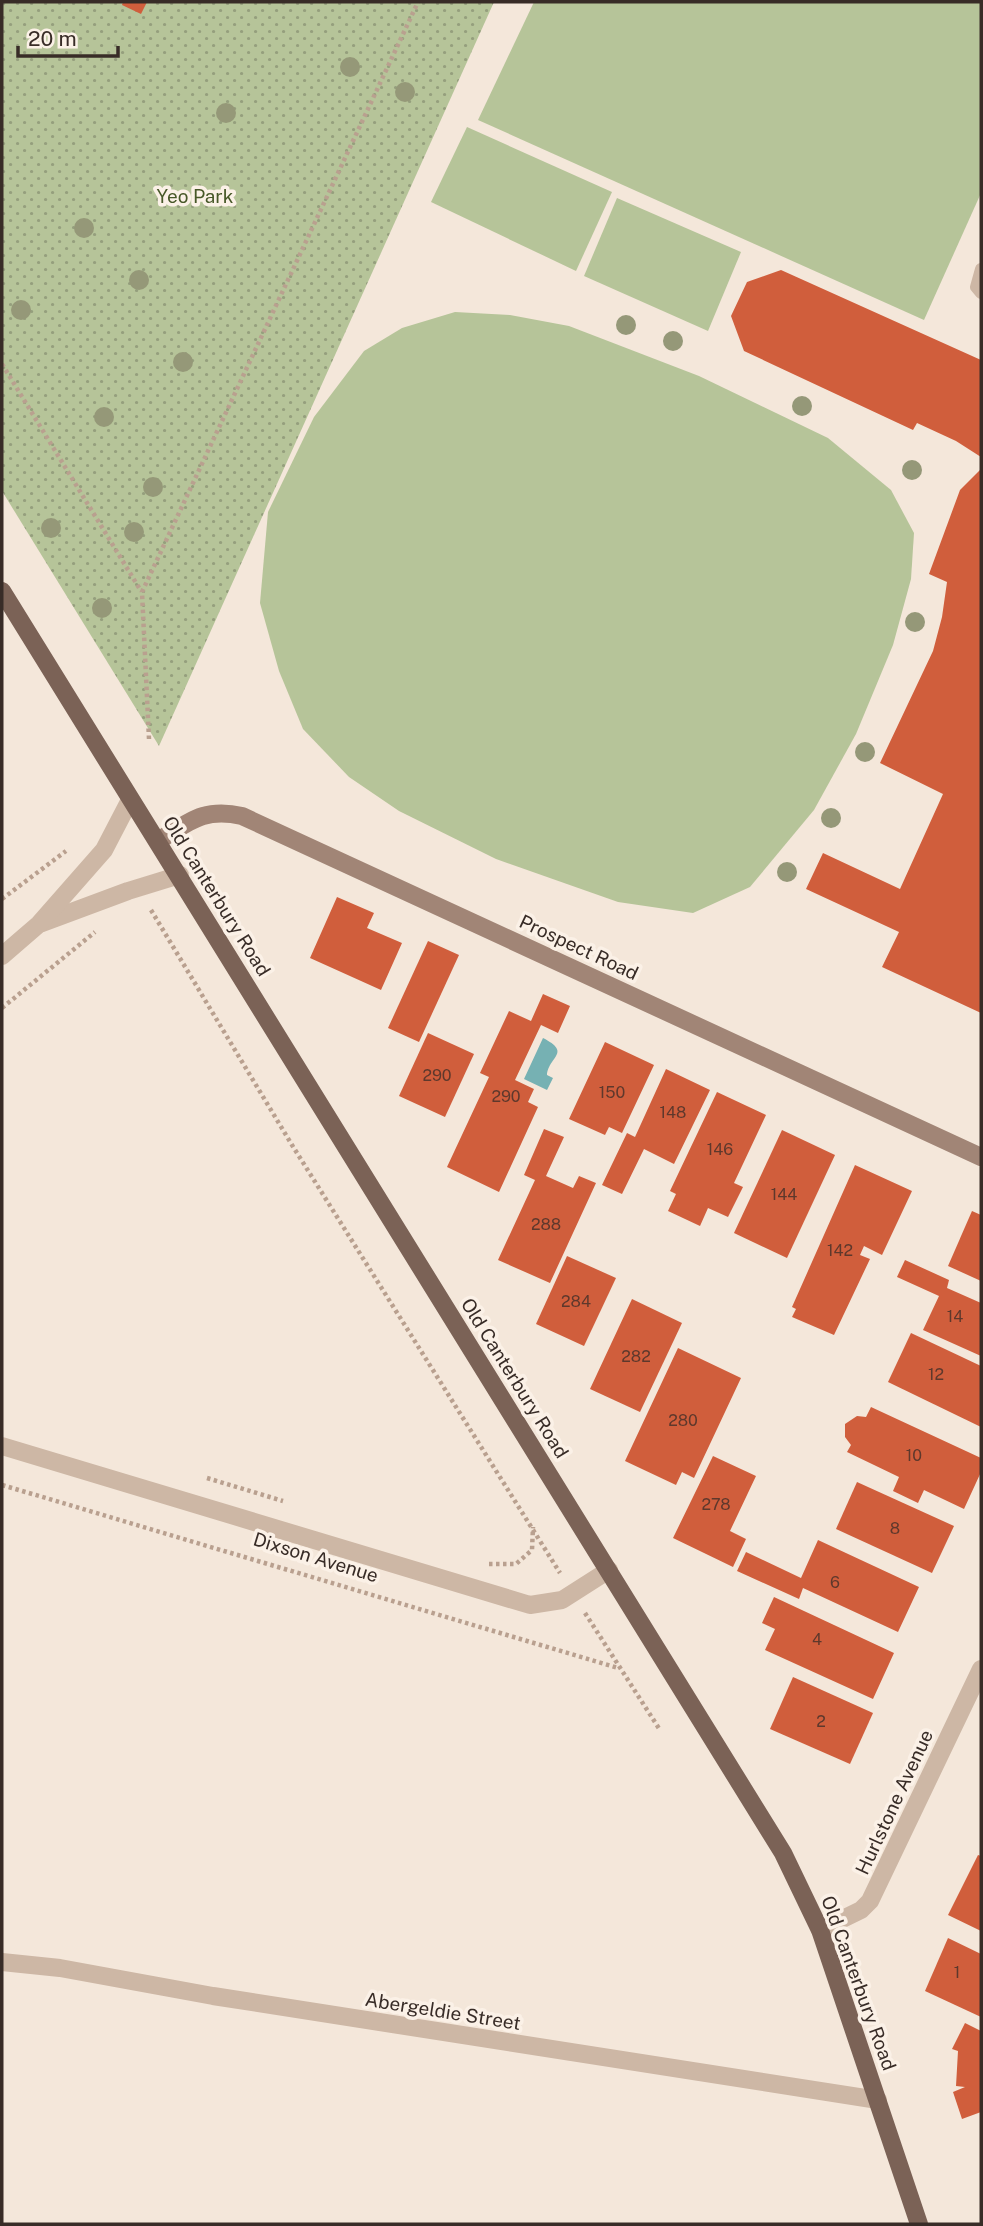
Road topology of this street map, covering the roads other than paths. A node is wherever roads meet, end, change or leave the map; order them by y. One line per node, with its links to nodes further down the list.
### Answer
1 (981, 269): 2 (lane)
2 (981, 293)
3 (2, 590): 4 (main road, Old Canterbury Road)
4 (130, 800): 5 (main road, Old Canterbury Road); 7 (street)
5 (158, 841): 6 (main road, Old Canterbury Road); 9 (street, Prospect Road)
6 (180, 875): 7 (street); 11 (main road, Old Canterbury Road)
7 (39, 925): 8 (street)
8 (2, 956)
9 (981, 1157)
10 (2, 1446): 11 (street, Dixson Avenue)
11 (609, 1570): 13 (main road, Old Canterbury Road)
12 (981, 1669): 13 (street, Hurlstone Avenue)
13 (820, 1930): 15 (main road, Old Canterbury Road)
14 (2, 1962): 15 (street, Abergeldie Street)
15 (878, 2100): 16 (main road, Old Canterbury Road)
16 (919, 2224)

